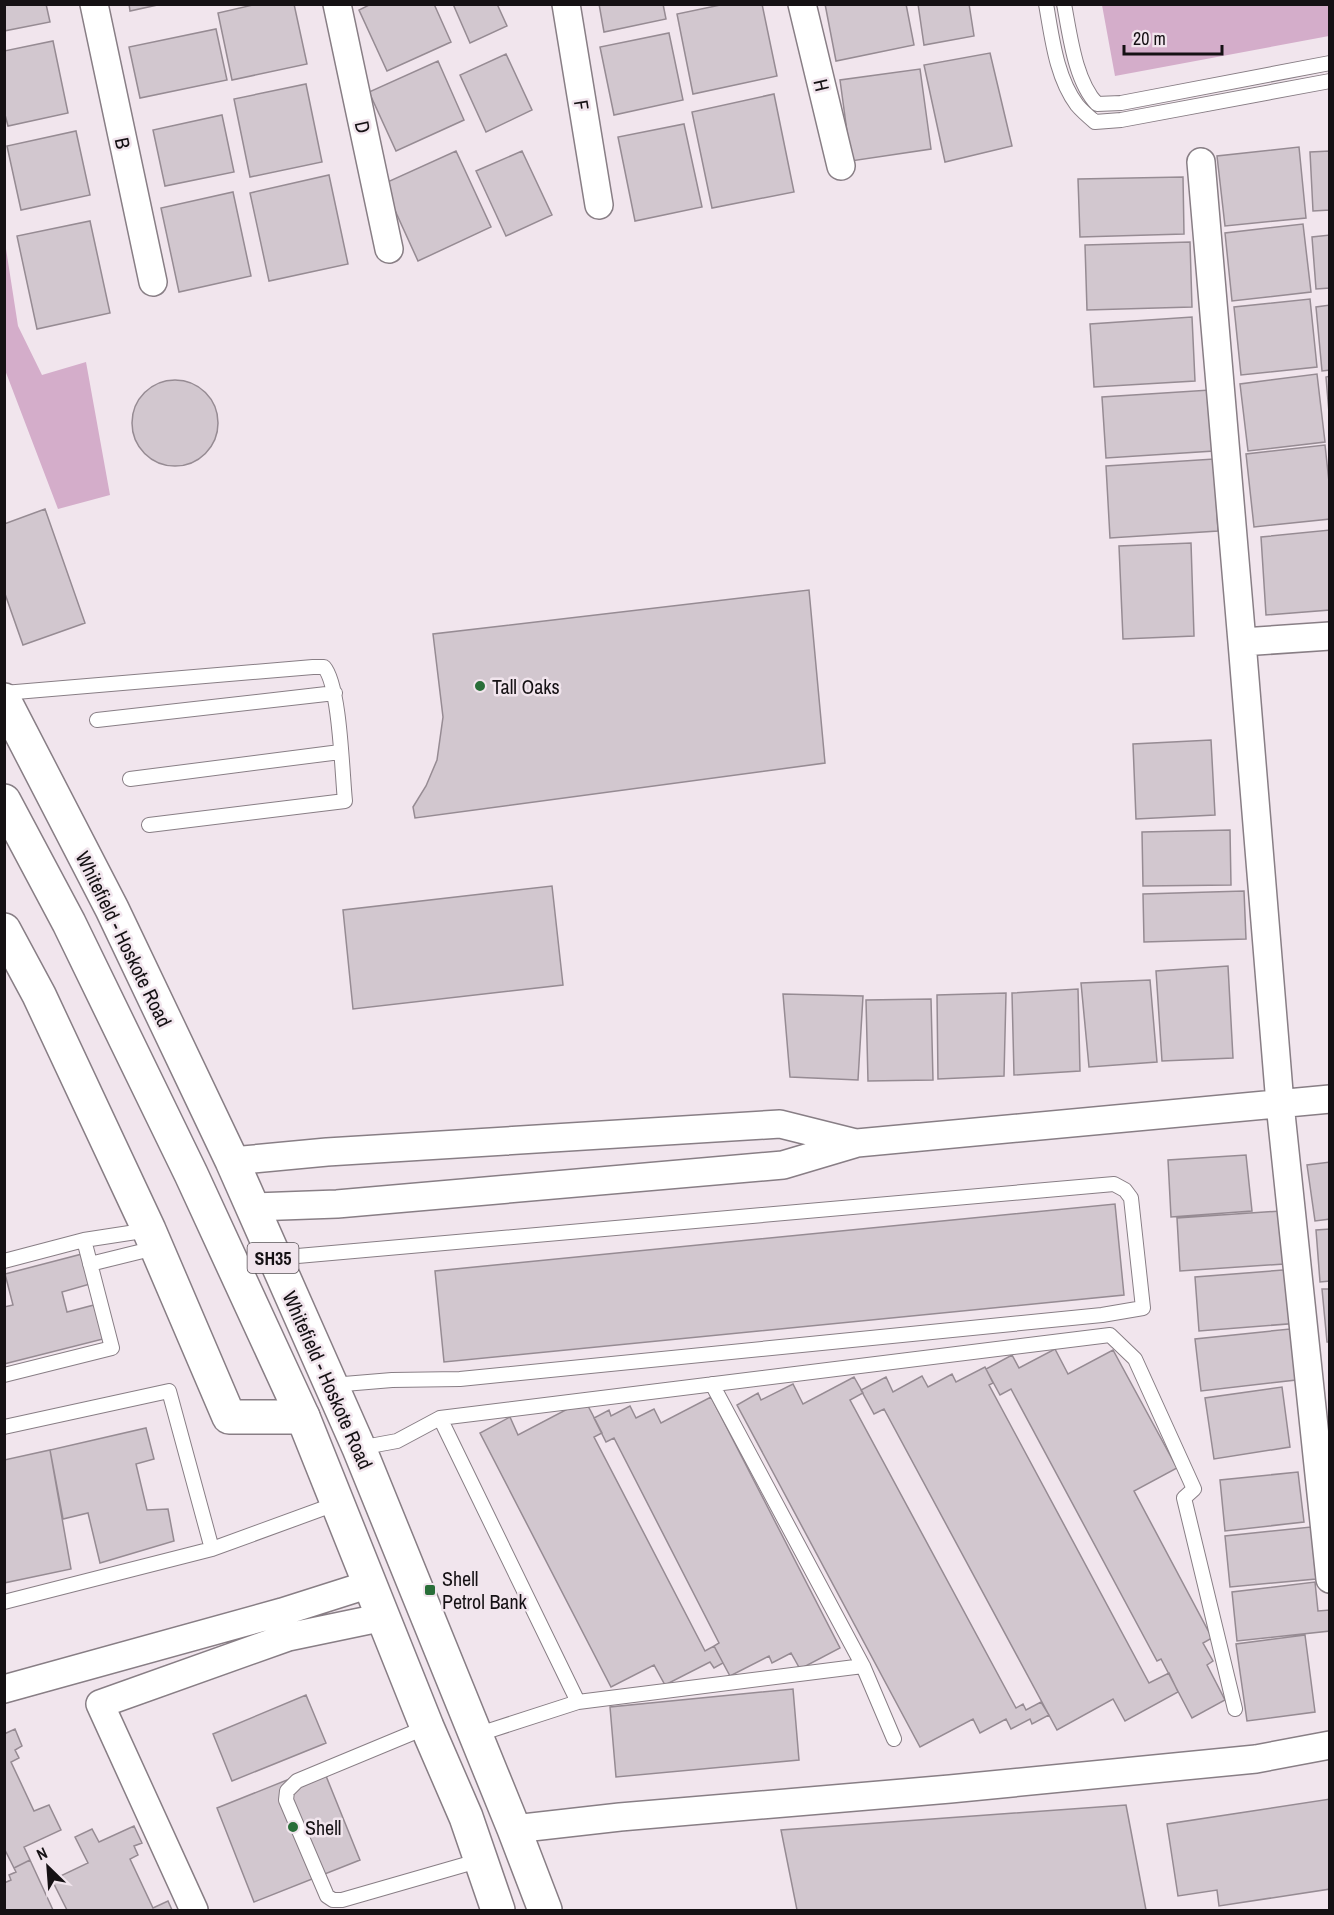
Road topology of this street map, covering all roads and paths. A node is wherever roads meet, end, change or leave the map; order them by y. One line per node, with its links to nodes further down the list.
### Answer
1 (94, 4): 13 (street, B)
2 (338, 4): 12 (street, D)
3 (566, 4): 11 (street, F)
4 (802, 4): 10 (street, H)
5 (1046, 4): 8 (lane)
6 (1064, 4): 7 (lane)
7 (1329, 63)
8 (1329, 81)
9 (1201, 162): 15 (street)
10 (841, 166)
11 (599, 205)
12 (389, 249)
13 (153, 282)
14 (1329, 636): 15 (street)
15 (1242, 642): 28 (street)
16 (4, 693): 17 (lane)
17 (335, 693): 19 (lane); 20 (lane)
18 (4, 700): 21 (main road, Whitefield - Hoskote Road / SH35)
19 (97, 720)
20 (340, 752): 22 (lane); 25 (lane)
21 (38, 765): 23 (main road); 30 (main road, Whitefield - Hoskote Road / SH35)
22 (130, 779)
23 (4, 784)
24 (4, 801): 40 (main road, Whitefield - Hoskote Road / SH35)
25 (149, 825)
26 (4, 930): 32 (main road)
27 (1329, 1099): 28 (street)
28 (1280, 1104): 29 (street); 46 (street)
29 (857, 1143): 30 (street); 31 (street)
30 (231, 1161): 31 (main road, Whitefield - Hoskote Road / SH35)
31 (251, 1207): 34 (main road, Whitefield - Hoskote Road / SH35)
32 (152, 1239): 33 (lane); 36 (lane); 40 (main road)
33 (84, 1240): 35 (lane); 36 (lane)
34 (273, 1258): 39 (main road, Whitefield - Hoskote Road / SH35); 39 (lane)
35 (4, 1261)
36 (90, 1264): 37 (lane)
37 (4, 1375)
38 (712, 1384): 41 (lane); 50 (lane); 53 (lane)
39 (330, 1386): 43 (main road, Whitefield - Hoskote Road / SH35)
40 (303, 1417): 44 (main road, Whitefield - Hoskote Road / SH35)
41 (440, 1418): 43 (lane); 52 (lane)
42 (4, 1427): 45 (lane)
43 (358, 1448): 55 (main road, Whitefield - Hoskote Road / SH35)
44 (338, 1503): 45 (lane); 47 (main road, Whitefield - Hoskote Road / SH35)
45 (212, 1549): 48 (lane)
46 (1329, 1579)
47 (370, 1584): 49 (main road, Whitefield - Hoskote Road / SH35); 51 (street)
48 (4, 1602)
49 (384, 1617): 54 (main road, Whitefield - Hoskote Road / SH35); 60 (street)
50 (863, 1666): 52 (lane); 56 (lane)
51 (4, 1689)
52 (578, 1702): 55 (lane)
53 (1235, 1708)
54 (427, 1727): 59 (main road, Whitefield - Hoskote Road / SH35); 59 (lane)
55 (476, 1735): 58 (main road, Whitefield - Hoskote Road / SH35)
56 (894, 1739)
57 (1329, 1745): 58 (street)
58 (514, 1829): 62 (main road, Whitefield - Hoskote Road / SH35)
59 (481, 1860): 61 (main road, Whitefield - Hoskote Road / SH35)
60 (194, 1911)
61 (498, 1911)
62 (545, 1911)

